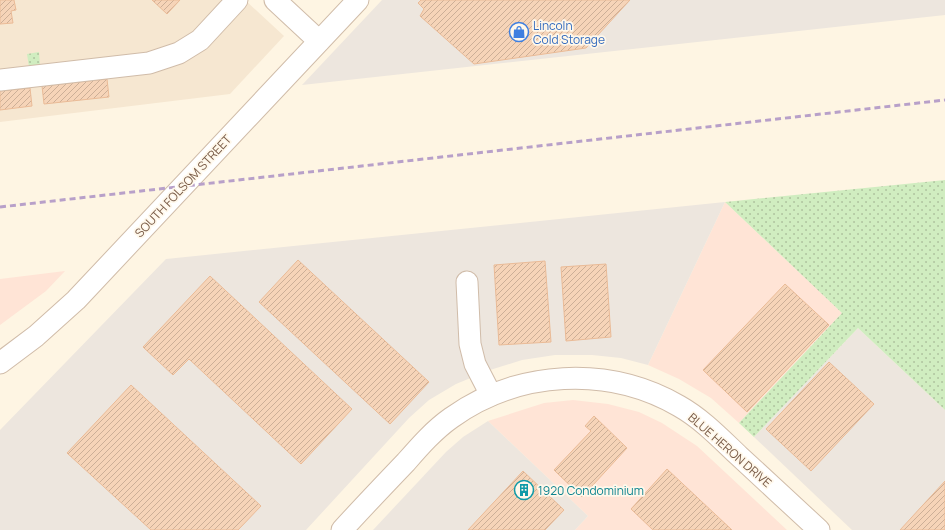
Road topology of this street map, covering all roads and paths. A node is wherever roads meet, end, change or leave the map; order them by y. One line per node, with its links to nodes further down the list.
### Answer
1 (237, 0): 5 (street)
2 (275, 0): 4 (street)
3 (358, 0): 4 (street, SOUTH FOLSOM STREET)
4 (319, 41): 7 (street, SOUTH FOLSOM STREET)
5 (0, 80)
6 (467, 282): 8 (street)
7 (0, 363)
8 (491, 395): 9 (street, BLUE HERON DRIVE); 10 (street, BLUE HERON DRIVE)
9 (342, 530)
10 (819, 530)

